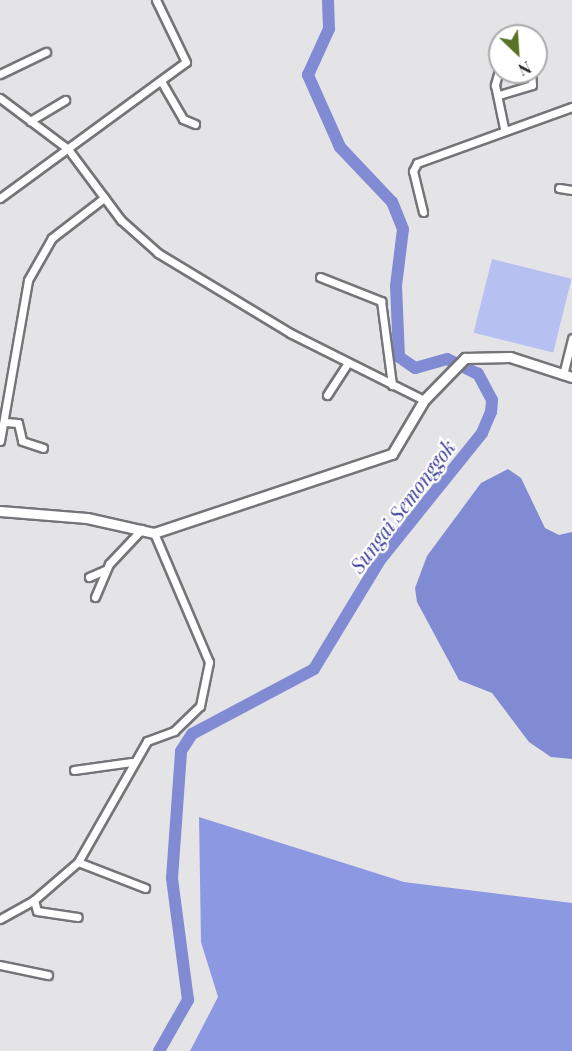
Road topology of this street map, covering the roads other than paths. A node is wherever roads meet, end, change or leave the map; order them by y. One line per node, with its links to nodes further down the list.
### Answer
1 (156, 0): 4 (street)
2 (46, 52): 3 (street)
3 (0, 74)
4 (161, 81): 12 (street); 14 (street)
5 (495, 84): 7 (street)
6 (532, 84): 7 (street)
7 (499, 94): 13 (street)
8 (0, 98): 11 (street)
9 (65, 100): 11 (street)
10 (572, 107): 13 (street)
11 (30, 121): 14 (street)
12 (195, 124)
13 (504, 128): 19 (street)
14 (68, 149): 17 (street); 18 (street)
15 (559, 188): 16 (street)
16 (572, 190)
17 (0, 198)
18 (104, 198): 22 (street); 27 (street)
19 (423, 213)
20 (320, 277): 24 (street)
21 (572, 338): 23 (street)
22 (348, 363): 24 (street); 25 (street)
23 (568, 376): 26 (main road)
24 (392, 385): 26 (street)
25 (327, 395)
26 (424, 400): 32 (main road)
27 (5, 422): 28 (street); 29 (street)
28 (0, 441)
29 (43, 448)
30 (0, 511): 31 (main road)
31 (142, 529): 32 (main road); 33 (street)
32 (154, 533): 36 (street)
33 (105, 570): 34 (street); 35 (street)
34 (89, 577)
35 (95, 597)
36 (131, 762): 37 (street); 38 (street)
37 (74, 770)
38 (78, 862): 39 (street); 40 (street)
39 (145, 888)
40 (34, 900): 41 (street); 42 (street)
41 (78, 917)
42 (0, 919)
43 (0, 965): 44 (street)
44 (48, 975)

